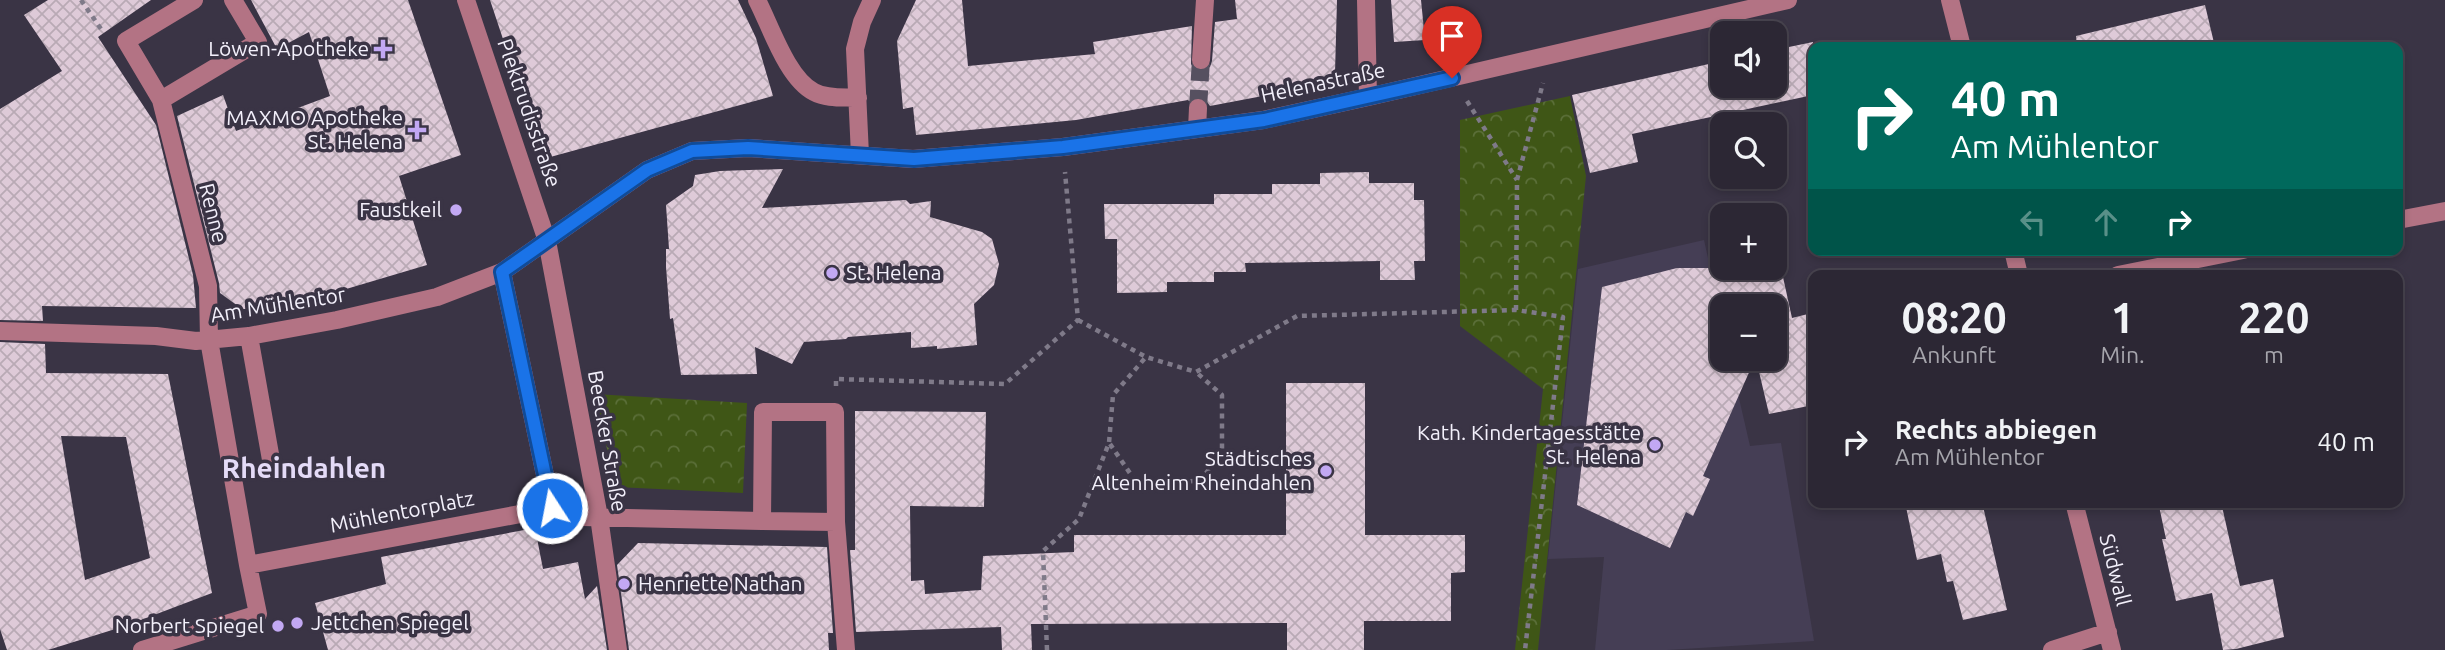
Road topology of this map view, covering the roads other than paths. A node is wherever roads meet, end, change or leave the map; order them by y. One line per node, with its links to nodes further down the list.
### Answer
1 (194, 0): 14 (street, Renne)
2 (233, 0): 14 (street)
3 (466, 0): 20 (street, Plektrudisstraße)
4 (757, 0): 13 (street)
5 (872, 0): 13 (street)
6 (1205, 0): 11 (street)
7 (1366, 0): 12 (street)
8 (1788, 0): 12 (street, Helenastraße)
9 (1950, 0): 10 (street)
10 (1961, 42)
11 (1201, 60)
12 (1368, 97): 16 (street, Helenastraße)
13 (858, 98): 17 (street)
14 (161, 100): 26 (street, Renne)
15 (1198, 108): 16 (street)
16 (1197, 129): 17 (street, Helenastraße)
17 (860, 155): 20 (street, Helenastraße)
18 (2445, 211): 19 (street)
19 (2403, 219)
20 (547, 241): 23 (street, Am Mühlentor); 29 (street, Beecker Straße)
21 (2213, 256): 22 (street)
22 (2143, 270)
23 (502, 272): 25 (street, Am Mühlentor); 32 (street, Mühlentorplatz)
24 (0, 331): 26 (street, Am Mühlentor)
25 (249, 336): 26 (street, Am Mühlentor); 27 (street)
26 (209, 340): 32 (street)
27 (273, 471)
28 (2076, 508): 33 (street, Südwall)
29 (590, 517): 30 (street); 35 (street, Beecker Straße)
30 (762, 521): 31 (street); 31 (street)
31 (836, 522): 36 (street)
32 (248, 565): 34 (street)
33 (2110, 641): 37 (street)
34 (142, 650)
35 (618, 650)
36 (846, 650)
37 (2052, 650)

